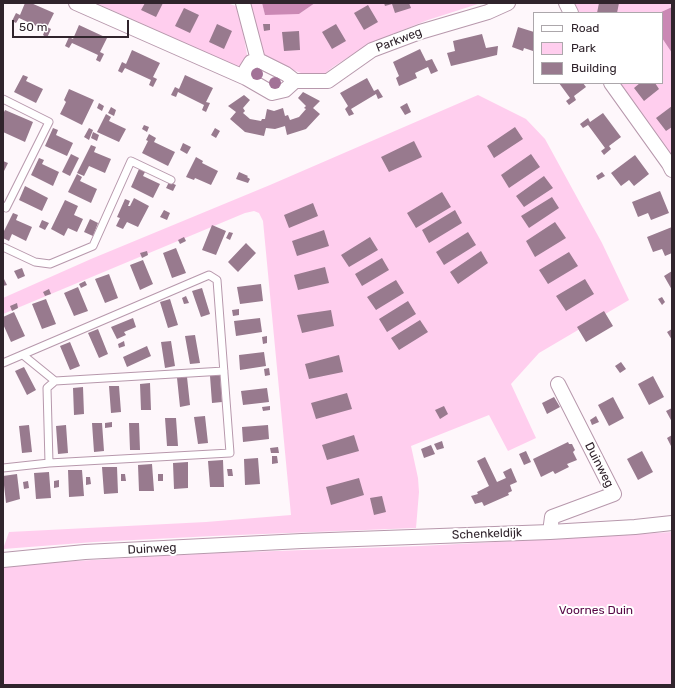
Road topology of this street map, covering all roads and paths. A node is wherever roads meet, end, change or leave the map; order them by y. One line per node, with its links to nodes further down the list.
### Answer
1 (76, 3): 7 (street)
2 (243, 3): 6 (street)
3 (508, 3): 8 (street, Parkweg)
4 (566, 3): 5 (street)
5 (570, 12)
6 (258, 60): 7 (street); 8 (street)
7 (246, 78): 8 (street)
8 (296, 81)
9 (613, 84): 11 (street)
10 (3, 99): 13 (lane)
11 (672, 170)
12 (171, 180): 14 (lane)
13 (3, 206)
14 (3, 247)
15 (23, 355): 16 (lane); 17 (lane); 18 (lane)
16 (3, 363)
17 (224, 371): 18 (lane); 20 (lane)
18 (55, 380): 20 (lane)
19 (558, 384): 23 (street, Duinweg)
20 (49, 463): 21 (lane)
21 (3, 468)
22 (672, 523): 23 (street, Schenkeldijk)
23 (550, 532): 24 (street, Schenkeldijk)
24 (302, 541): 25 (street, Duinweg)
25 (3, 560)

